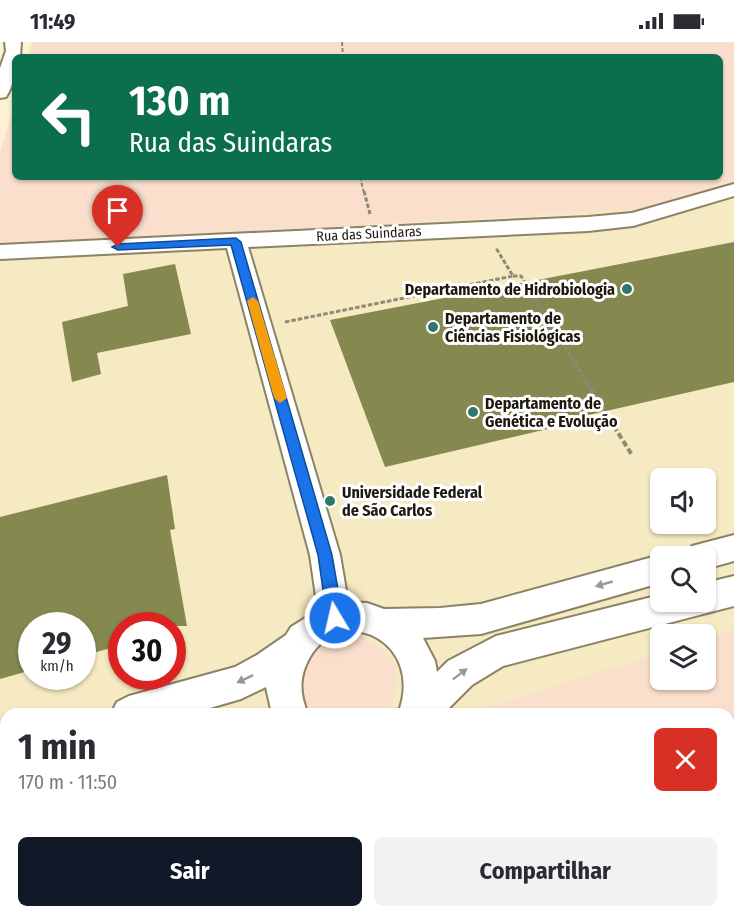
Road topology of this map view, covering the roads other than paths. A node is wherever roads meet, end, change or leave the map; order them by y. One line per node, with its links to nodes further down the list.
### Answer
1 (13, 47): 2 (street)
2 (0, 93)
3 (734, 190): 4 (street, Rua das Suindaras)
4 (236, 242): 5 (street, Rua das Suindaras); 12 (street)
5 (0, 252)
6 (734, 548): 7 (street)
7 (716, 553)
8 (650, 571): 13 (street, one-way to 13)
9 (734, 591): 10 (street)
10 (716, 595)
11 (653, 612): 18 (street, one-way to 11)
12 (335, 618): 13 (street); 14 (street)
13 (386, 623): 17 (street)
14 (294, 648): 15 (street, one-way to 15); 16 (street)
15 (150, 708)
16 (287, 708)
17 (419, 708)
18 (423, 708)

